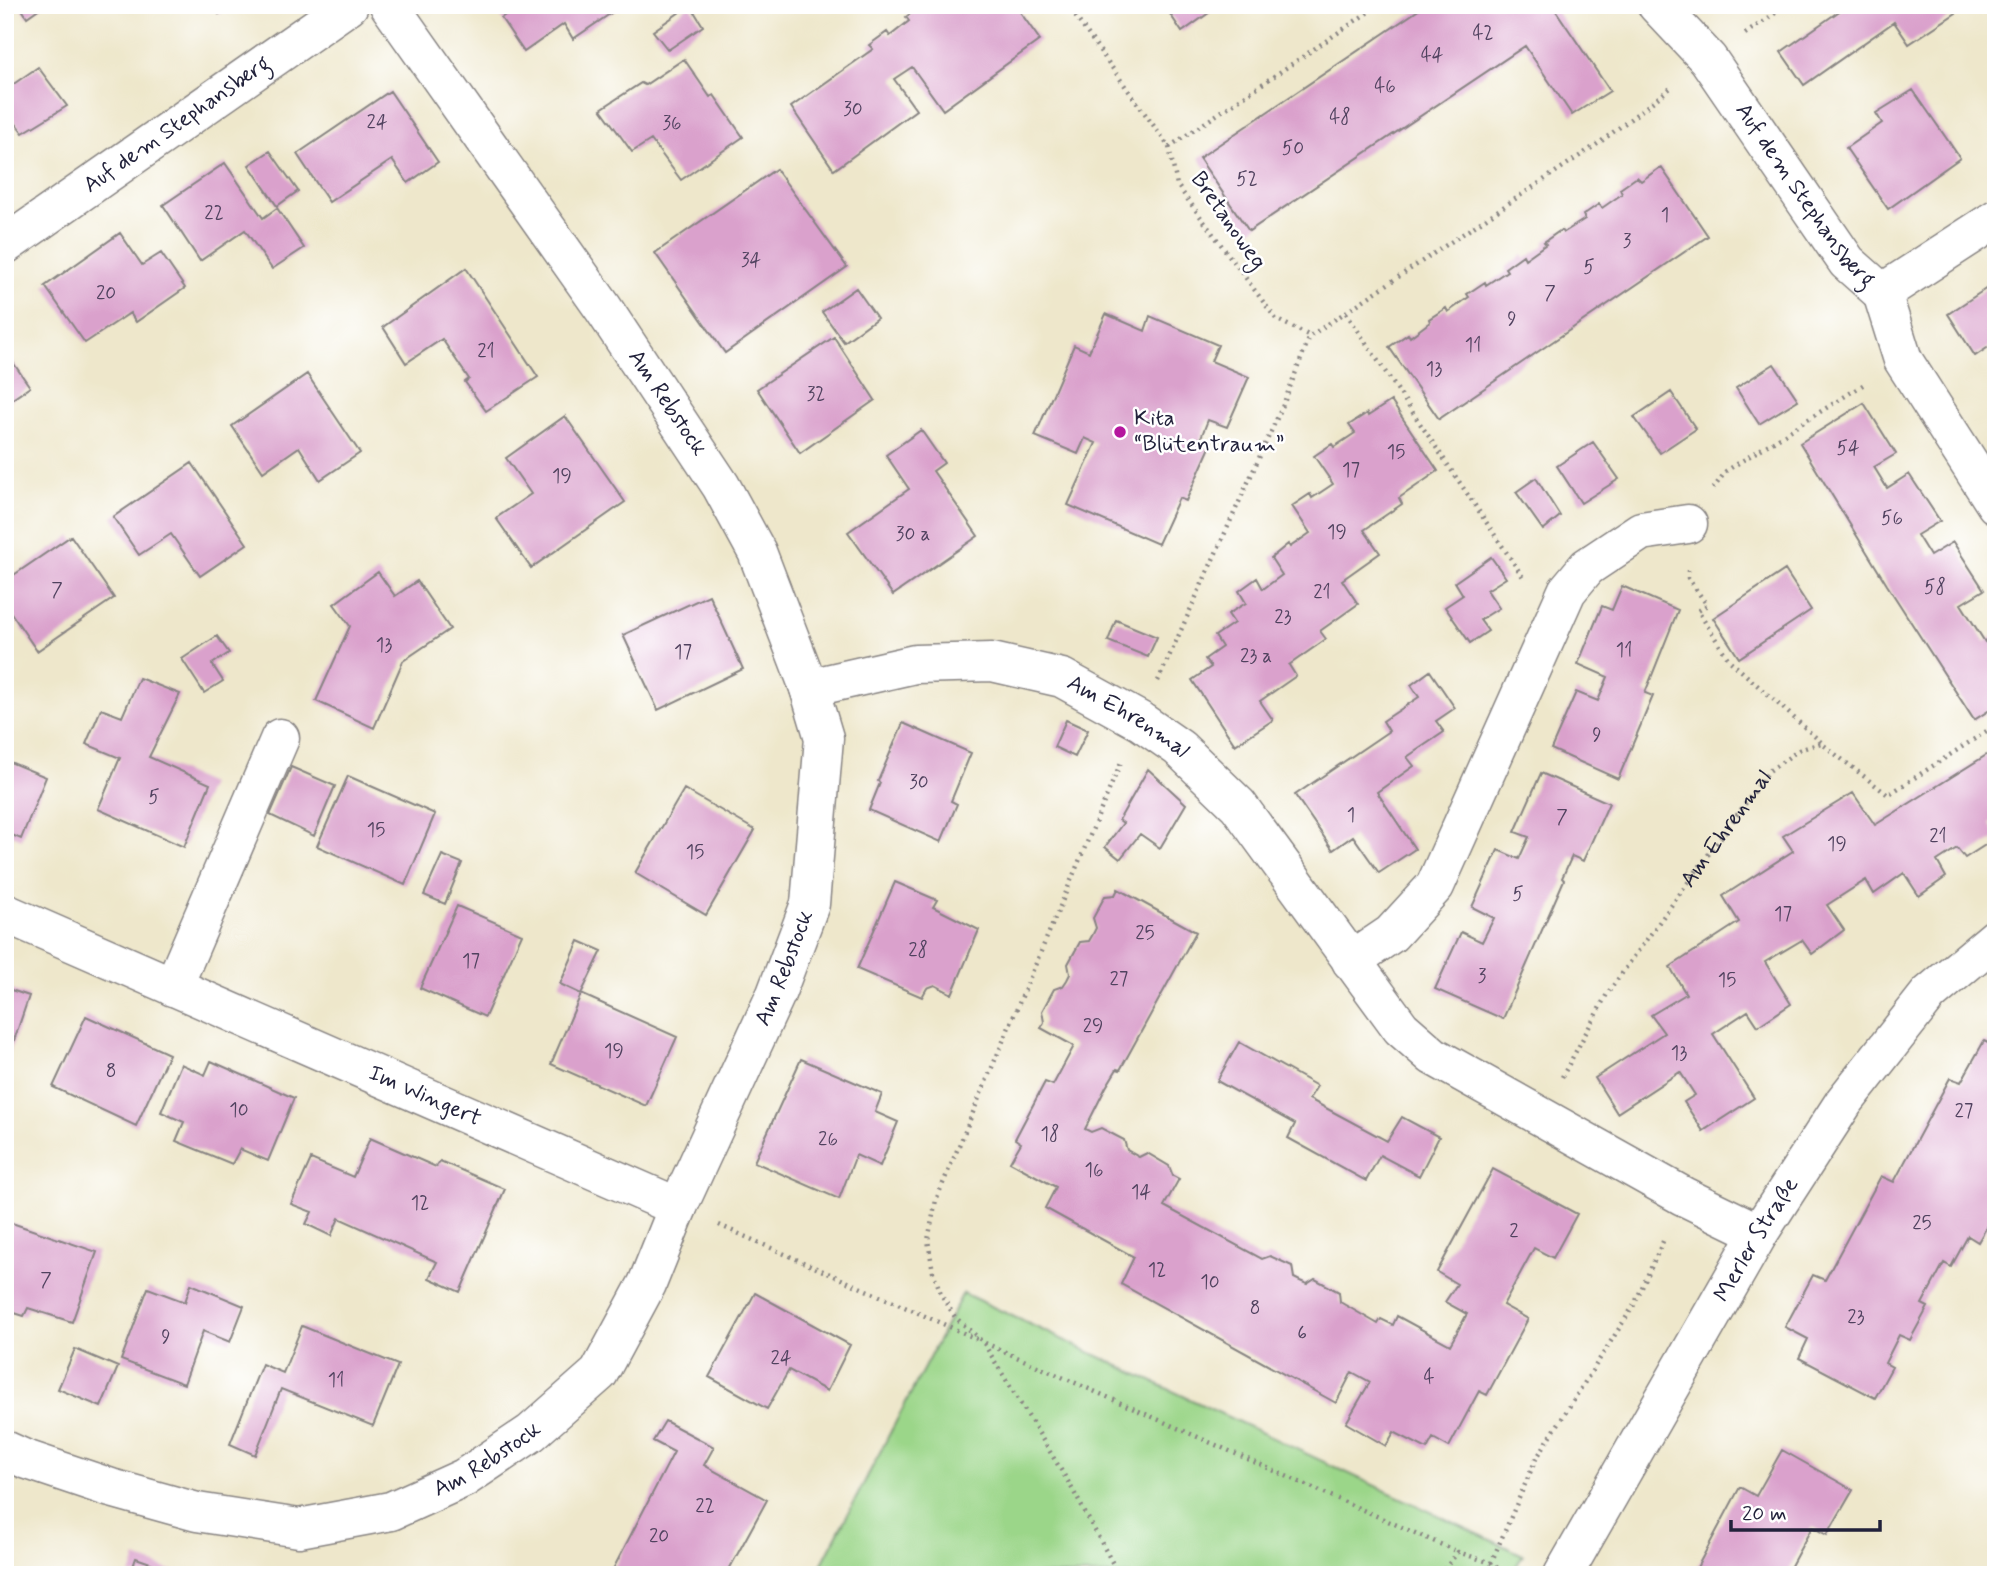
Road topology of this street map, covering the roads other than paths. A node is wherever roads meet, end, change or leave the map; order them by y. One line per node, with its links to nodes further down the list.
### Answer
1 (349, 5): 5 (street, Auf dem Stephansberg)
2 (389, 5): 9 (street, Am Rebstock)
3 (1657, 5): 6 (street, Auf dem Stephansberg)
4 (1996, 219): 6 (street)
5 (5, 245)
6 (1882, 293): 7 (street, Auf dem Stephansberg)
7 (1996, 505)
8 (1688, 524): 13 (street)
9 (809, 688): 13 (street, Am Ehrenmal); 15 (street, Am Rebstock)
10 (280, 738): 14 (street)
11 (5, 913): 14 (street, Im Wingert)
12 (1996, 938): 16 (street, Merler Straße)
13 (1352, 961): 16 (street, Am Ehrenmal)
14 (173, 987): 15 (street, Im Wingert)
15 (678, 1207): 17 (street, Am Rebstock)
16 (1759, 1233): 18 (street, Merler Straße)
17 (5, 1450)
18 (1563, 1575)

